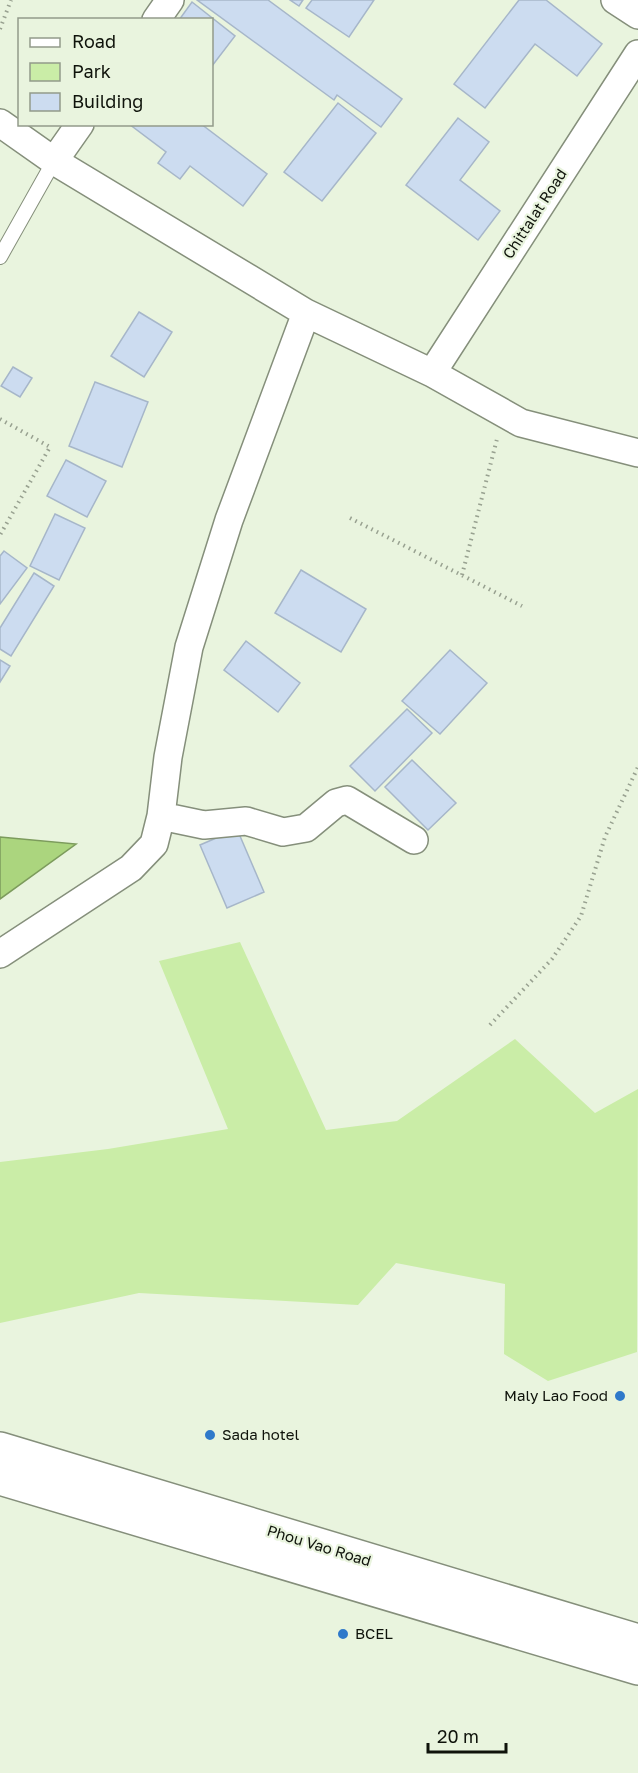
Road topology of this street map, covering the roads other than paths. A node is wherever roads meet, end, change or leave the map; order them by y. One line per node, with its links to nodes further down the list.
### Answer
1 (170, 0): 4 (street)
2 (615, 0): 3 (street)
3 (638, 15)
4 (157, 18)
5 (638, 54): 11 (street, Chittalat Road)
6 (0, 123): 8 (street)
7 (79, 126): 8 (street)
8 (54, 161): 9 (lane); 10 (street)
9 (0, 257)
10 (306, 313): 11 (street); 13 (street)
11 (432, 373): 12 (street)
12 (638, 453)
13 (161, 816): 14 (street); 15 (street)
14 (414, 840)
15 (0, 954)
16 (0, 1449): 18 (street, Phou Vao Road)
17 (0, 1478): 19 (street, Phou Vao Road)
18 (638, 1641)
19 (638, 1668)

